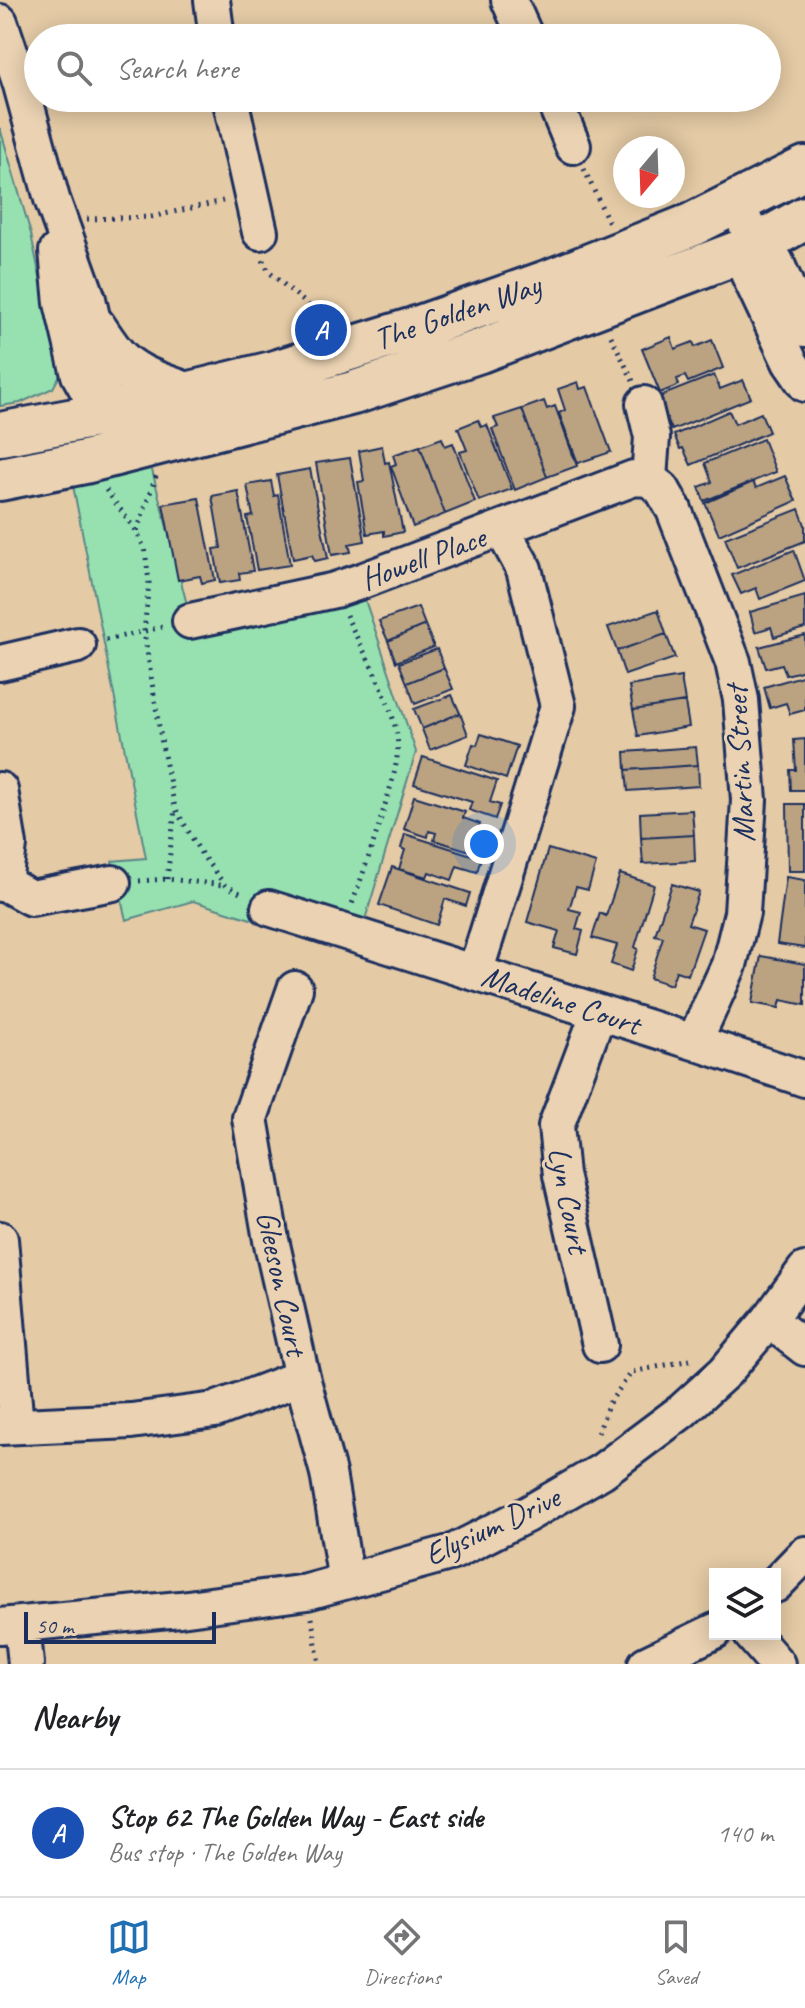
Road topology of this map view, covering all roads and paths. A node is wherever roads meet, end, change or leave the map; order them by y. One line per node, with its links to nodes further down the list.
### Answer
1 (212, 0): 4 (street)
2 (509, 0): 5 (street)
3 (0, 22): 6 (street)
4 (215, 24)
5 (520, 24)
6 (24, 96)
7 (29, 112): 14 (street)
8 (233, 112): 12 (street)
9 (559, 112): 10 (street)
10 (573, 146): 18 (path)
11 (805, 168): 13 (main road, The Golden Way)
12 (251, 194): 14 (path); 16 (street)
13 (737, 202): 17 (street); 18 (main road, The Golden Way)
14 (56, 209): 20 (street); 26 (street)
15 (805, 218): 17 (main road, The Golden Way)
16 (260, 232): 22 (path)
17 (755, 246): 19 (main road, The Golden Way); 21 (street); 23 (street)
18 (622, 252): 22 (main road, The Golden Way)
19 (597, 307): 24 (path); 25 (main road, The Golden Way)
20 (94, 327): 25 (main road); 26 (street)
21 (805, 329)
22 (338, 352): 25 (main road, The Golden Way)
23 (805, 384)
24 (644, 404): 31 (street)
25 (186, 414): 26 (main road); 28 (main road, The Golden Way)
26 (101, 415): 27 (main road); 29 (main road)
27 (0, 434)
28 (138, 449): 29 (main road, The Golden Way); 33 (path)
29 (85, 462): 30 (main road, The Golden Way); 33 (path)
30 (0, 479)
31 (649, 479): 32 (street, Howell Place); 50 (street, Martin Street)
32 (502, 529): 34 (street, Howell Place); 47 (street)
33 (137, 532): 36 (path)
34 (335, 590): 35 (street, Howell Place); 46 (path)
35 (190, 621): 36 (path)
36 (144, 632): 37 (path); 40 (path)
37 (78, 645): 38 (street)
38 (0, 663)
39 (0, 790): 43 (street)
40 (175, 808): 41 (path); 44 (path)
41 (167, 879): 42 (path); 44 (path)
42 (113, 883): 43 (street)
43 (2, 884)
44 (225, 885): 45 (path)
45 (269, 908): 46 (street, Madeline Court)
46 (324, 930): 47 (street, Madeline Court)
47 (469, 971): 49 (street, Madeline Court)
48 (295, 989): 58 (street, Gleeson Court)
49 (599, 1012): 50 (street, Madeline Court); 55 (street, Lyn Court)
50 (694, 1042): 51 (street, Madeline Court)
51 (805, 1079)
52 (0, 1239): 59 (street)
53 (805, 1270): 54 (street, Elysium Drive)
54 (769, 1320): 56 (street); 63 (street, Elysium Drive)
55 (600, 1345)
56 (805, 1348)
57 (690, 1360): 60 (path)
58 (302, 1377): 59 (street); 63 (street, Gleeson Court)
59 (8, 1426)
60 (598, 1433)
61 (805, 1554): 62 (street)
62 (781, 1579)
63 (346, 1581): 64 (street, Elysium Drive)
64 (307, 1592): 65 (street, Elysium Drive); 69 (path)
65 (11, 1625): 68 (street)
66 (709, 1634): 70 (street)
67 (756, 1640): 71 (street)
68 (26, 1664)
69 (319, 1664)
70 (646, 1664)
71 (777, 1664)

